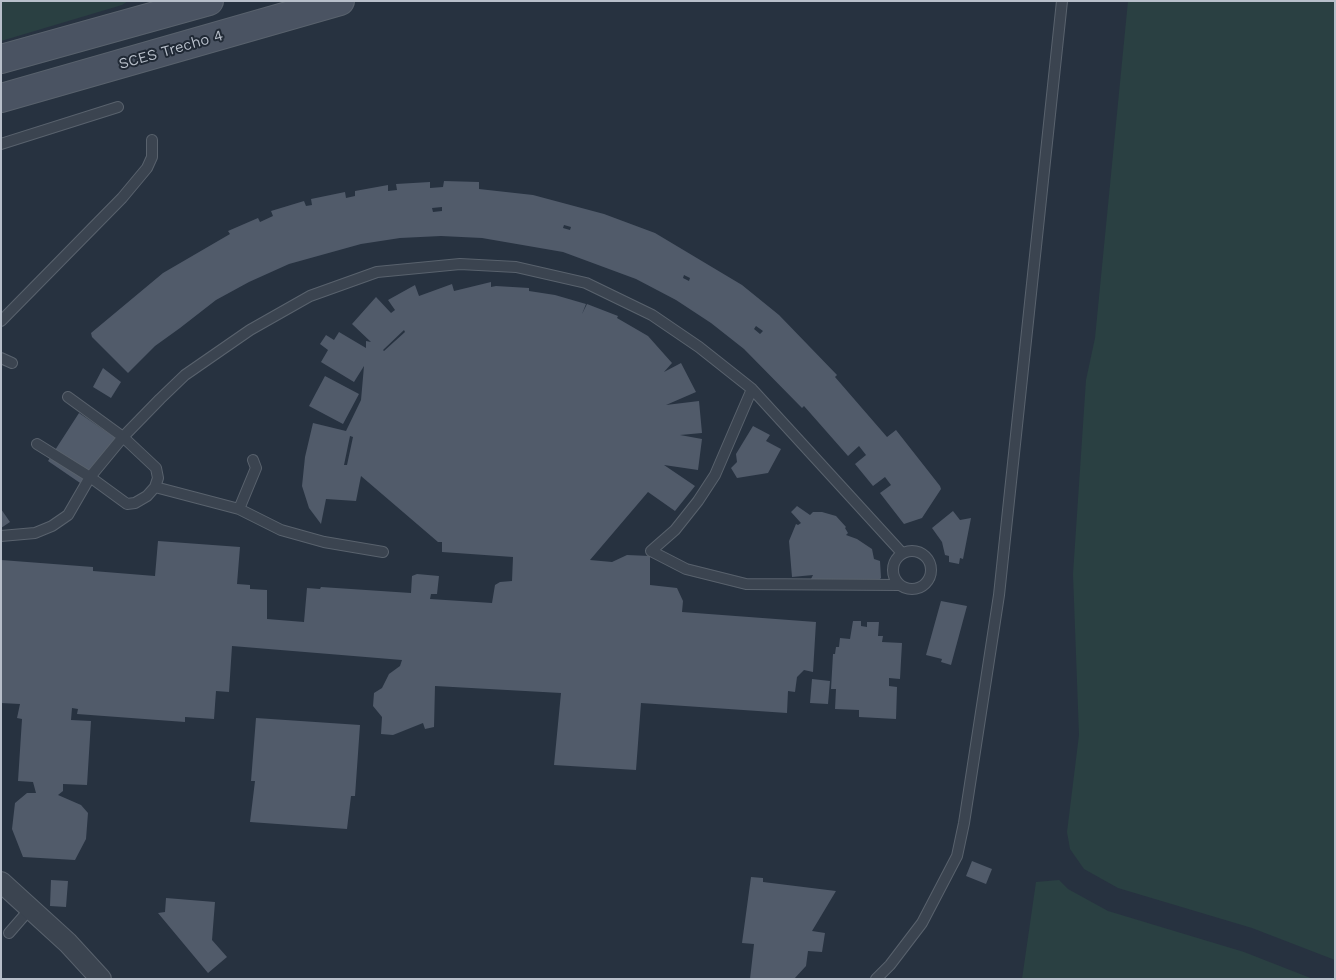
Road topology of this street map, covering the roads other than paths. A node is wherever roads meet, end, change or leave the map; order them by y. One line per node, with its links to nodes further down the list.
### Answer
1 (209, 1): 4 (street)
2 (340, 1): 5 (street, SCES Trecho 4)
3 (1062, 1): 28 (lane)
4 (1, 59)
5 (1, 98)
6 (118, 107): 8 (lane)
7 (152, 140): 9 (lane)
8 (1, 144)
9 (1, 321)
10 (1, 358): 11 (lane)
11 (12, 363)
12 (752, 389): 14 (lane); 22 (lane); 23 (lane)
13 (68, 397): 14 (lane)
14 (123, 437): 17 (lane); 18 (lane)
15 (37, 444): 17 (lane)
16 (253, 460): 19 (lane)
17 (90, 477): 18 (lane); 20 (lane)
18 (155, 487): 19 (lane)
19 (239, 509): 21 (lane)
20 (1, 536)
21 (383, 552)
22 (902, 553): 23 (lane); 23 (lane)
23 (899, 586)
24 (1, 882): 25 (street)
25 (29, 910): 26 (lane); 27 (street)
26 (8, 933)
27 (102, 979)
28 (876, 979)

